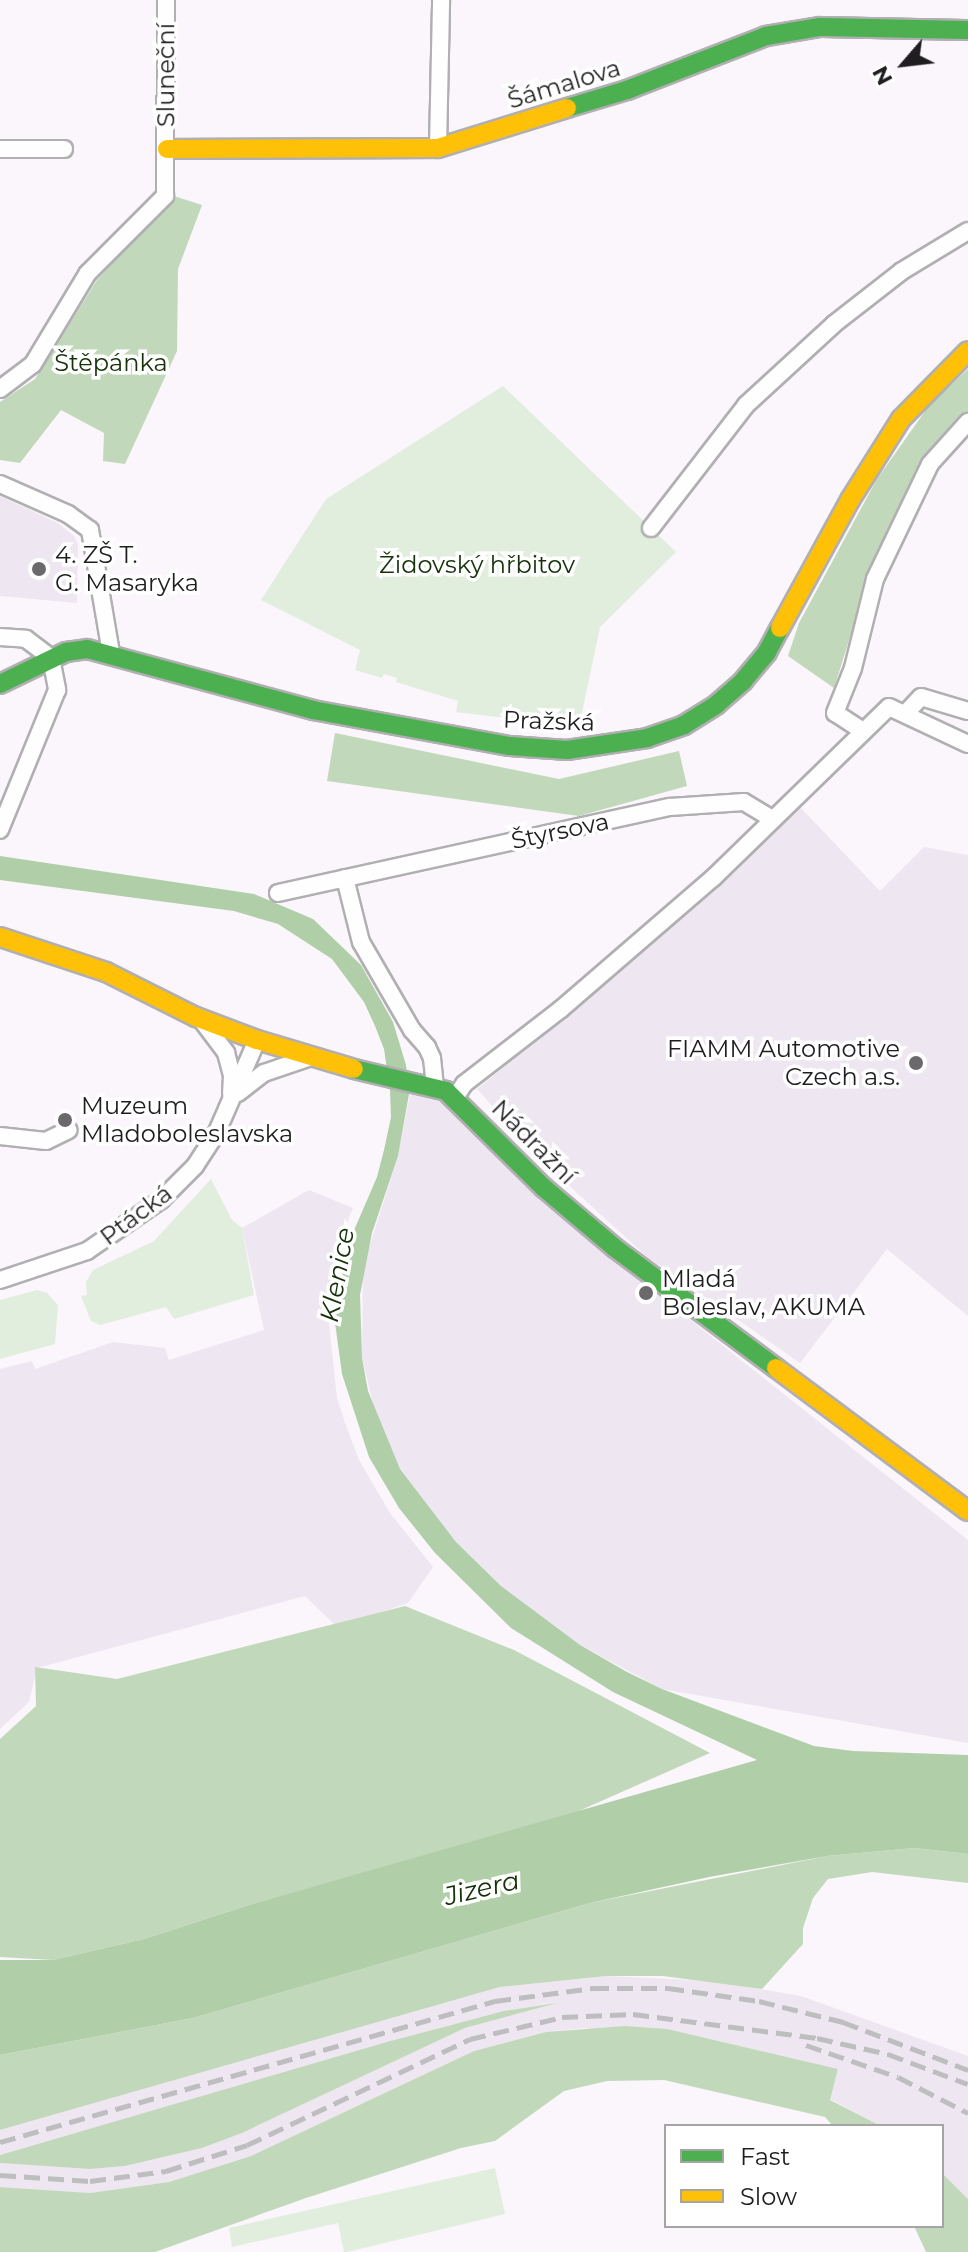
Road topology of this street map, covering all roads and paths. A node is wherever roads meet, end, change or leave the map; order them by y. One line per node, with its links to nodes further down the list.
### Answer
1 (166, 0): 7 (street, Sluneční)
2 (441, 0): 4 (street)
3 (968, 30): 4 (street, Šámalova)
4 (438, 148): 7 (street, Šámalova)
5 (0, 149): 6 (street)
6 (64, 149)
7 (167, 149): 10 (street, Sluneční)
8 (968, 231): 13 (street)
9 (968, 351): 15 (street, Pražská)
10 (0, 389)
11 (968, 422): 20 (street)
12 (0, 484): 15 (street)
13 (651, 528)
14 (0, 637): 16 (street)
15 (111, 653): 16 (street, Pražská)
16 (51, 658): 17 (street, Pražská); 23 (street)
17 (0, 684)
18 (968, 711): 19 (street)
19 (905, 714): 20 (street); 21 (street)
20 (863, 731): 22 (street)
21 (968, 744)
22 (772, 819): 24 (street, Štyrsova); 31 (street)
23 (0, 830)
24 (345, 878): 25 (street, Štyrsova); 30 (street)
25 (278, 893)
26 (0, 937): 27 (street, Nádražní)
27 (196, 1017): 28 (street, Nádražní); 32 (street, Ptácká)
28 (257, 1040): 29 (street, Nádražní); 32 (street, Ptácká)
29 (309, 1058): 30 (street, Nádražní); 32 (street, Ptácká)
30 (435, 1087): 31 (street, Nádražní)
31 (455, 1098): 36 (street, Nádražní)
32 (231, 1100): 35 (street, Ptácká)
33 (69, 1130): 34 (street)
34 (0, 1136)
35 (0, 1280)
36 (968, 1511)

